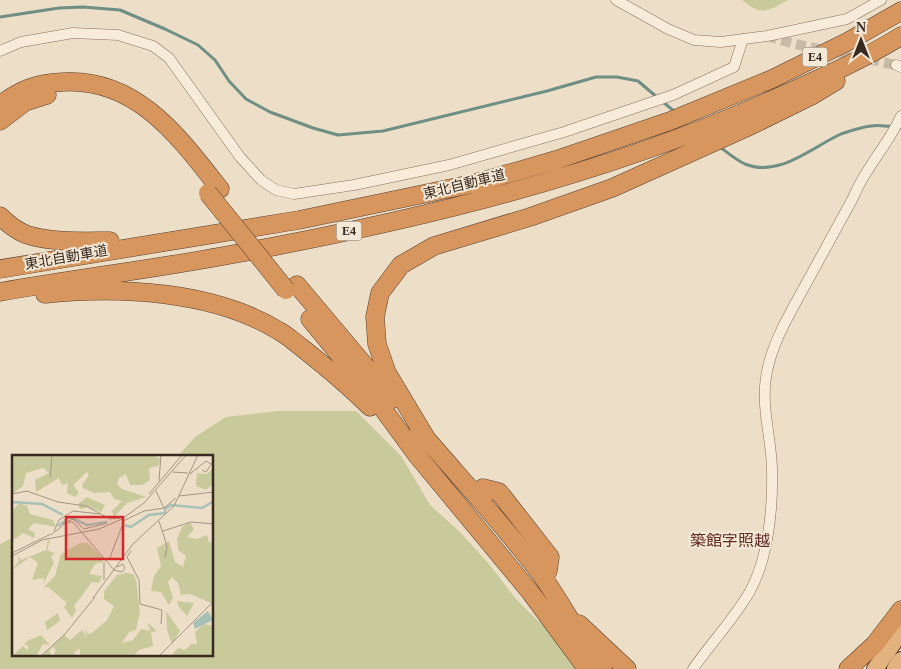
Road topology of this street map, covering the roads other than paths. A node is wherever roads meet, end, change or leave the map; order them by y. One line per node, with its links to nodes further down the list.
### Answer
1 (616, 0): 5 (street)
2 (881, 0): 5 (street)
3 (901, 11): 14 (highway, 東北自動車道 / E4)
4 (901, 36): 10 (highway, 東北自動車道 / E4)
5 (743, 39): 7 (street)
6 (901, 42): 10 (highway)
7 (0, 51)
8 (0, 105): 12 (highway)
9 (900, 118): 31 (street)
10 (748, 119): 17 (highway, 東北自動車道 / E4); 19 (highway)
11 (0, 121): 12 (highway)
12 (214, 191): 16 (highway)
13 (0, 216): 14 (highway)
14 (156, 242): 15 (highway, 東北自動車道 / E4)
15 (0, 268)
16 (292, 288): 19 (highway); 20 (highway)
17 (0, 292)
18 (0, 298): 20 (highway)
19 (426, 438): 21 (highway)
20 (416, 454): 24 (highway)
21 (462, 478): 22 (highway); 22 (highway)
22 (549, 579): 24 (highway)
23 (901, 610): 32 (highway)
24 (562, 614): 27 (highway); 28 (highway); 29 (highway); 30 (highway)
25 (901, 632): 33 (highway)
26 (901, 660): 34 (highway)
27 (577, 669)
28 (588, 669)
29 (603, 669)
30 (627, 669)
31 (693, 669)
32 (848, 669)
33 (875, 669)
34 (895, 669)

